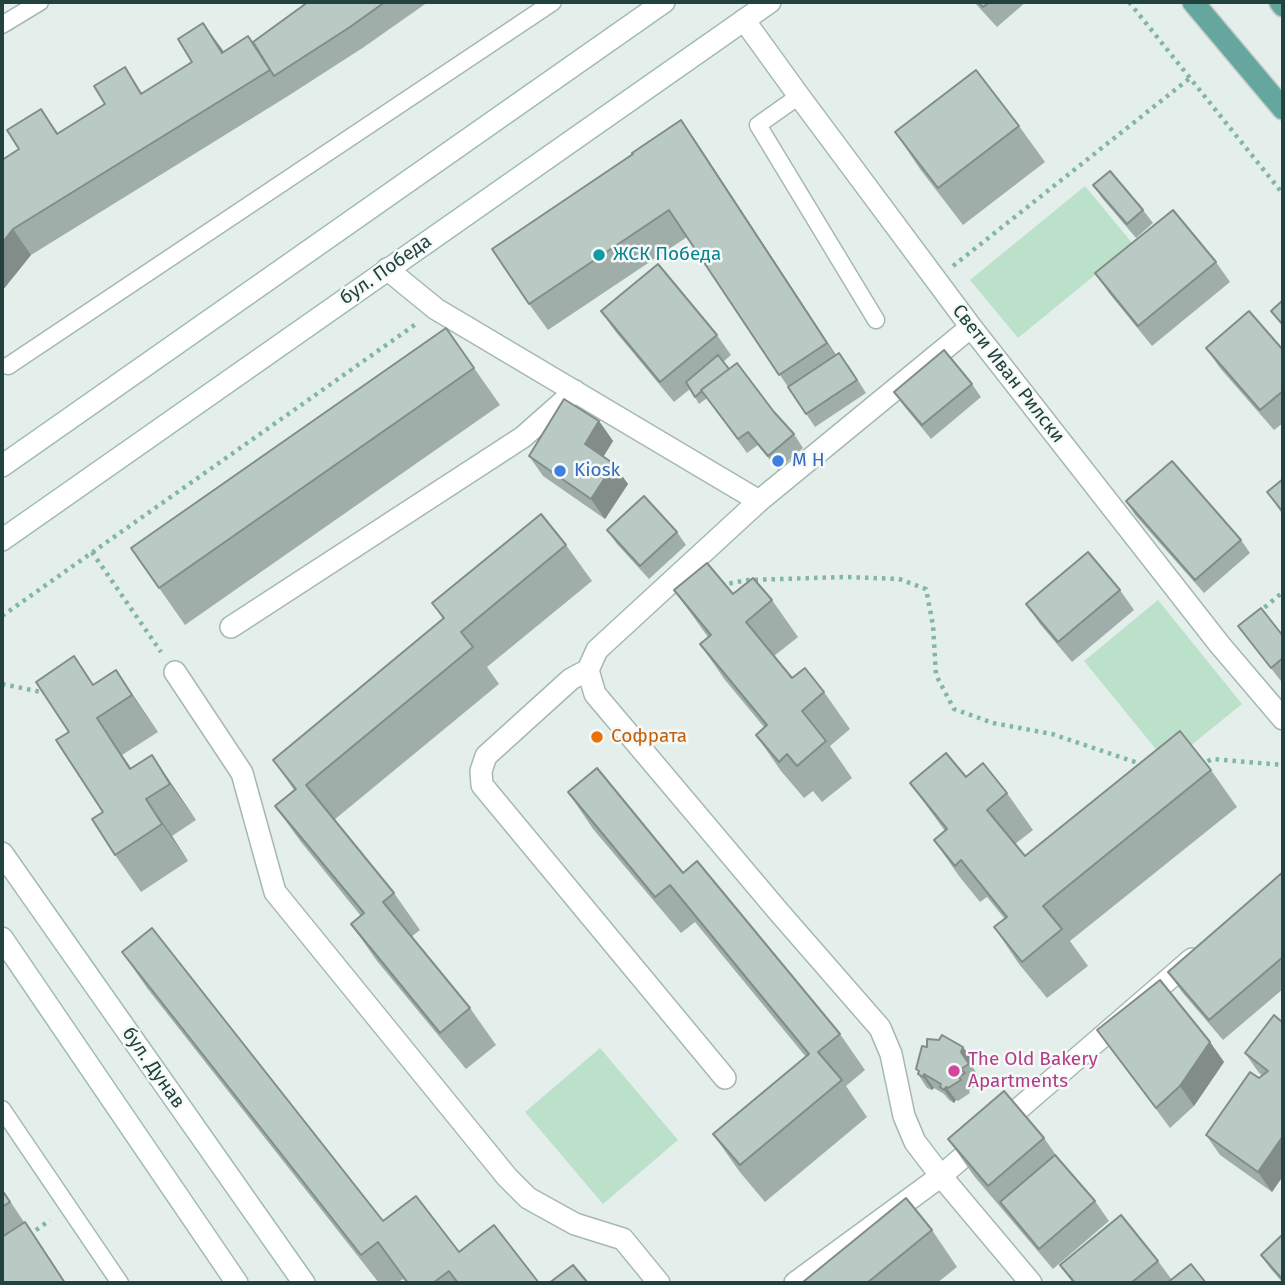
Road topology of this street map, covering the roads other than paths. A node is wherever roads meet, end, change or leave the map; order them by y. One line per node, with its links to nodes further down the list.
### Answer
1 (40, 2): 9 (lane)
2 (554, 2): 15 (lane)
3 (664, 2): 17 (street)
4 (770, 2): 8 (street, бул. Победа)
5 (1193, 2): 11 (main road)
6 (1280, 2): 7 (main road)
7 (1283, 6)
8 (744, 20): 10 (street, Свети Иван Рилски); 12 (street, бул. Победа)
9 (2, 25)
10 (799, 96): 13 (lane); 14 (street, Свети Иван Рилски)
11 (1283, 109)
12 (387, 269): 16 (street); 19 (street, бул. Победа)
13 (876, 320)
14 (971, 327): 18 (street); 23 (street, Свети Иван Рилски)
15 (8, 366)
16 (575, 391): 18 (street); 20 (street)
17 (2, 466)
18 (759, 501): 21 (street)
19 (2, 540)
20 (231, 627)
21 (588, 670): 27 (street); 29 (street)
22 (175, 672): 34 (street)
23 (1283, 719)
24 (2, 853): 33 (street, бул. Дунав)
25 (2, 937): 32 (street)
26 (1211, 943): 29 (street)
27 (725, 1078)
28 (2, 1109): 31 (lane)
29 (941, 1176): 30 (street); 35 (street)
30 (1019, 1279)
31 (120, 1283)
32 (236, 1283)
33 (304, 1283)
34 (659, 1283)
35 (795, 1283)

